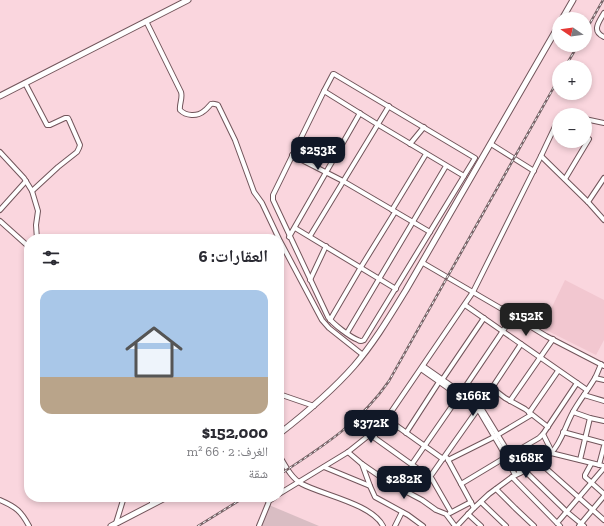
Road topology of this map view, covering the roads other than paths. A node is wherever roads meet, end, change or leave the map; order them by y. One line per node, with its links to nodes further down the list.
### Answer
1 (180, 0): 4 (street)
2 (188, 0): 4 (main road)
3 (573, 0): 5 (main road)
4 (177, 6): 7 (main road)
5 (566, 12)
6 (604, 13): 9 (street)
7 (146, 21): 10 (main road); 47 (street)
8 (552, 37): 21 (main road)
9 (604, 37)
10 (25, 83): 12 (main road); 37 (street)
11 (324, 91): 13 (street); 14 (street); 25 (street)
12 (0, 96)
13 (389, 106): 17 (street); 18 (street)
14 (360, 113): 17 (street); 31 (street)
15 (592, 120): 16 (street)
16 (604, 123)
17 (377, 124): 20 (street); 36 (street)
18 (424, 127): 20 (street); 27 (street)
19 (552, 133): 26 (street)
20 (410, 144): 24 (street)
21 (491, 144): 28 (main road); 30 (street)
22 (584, 148): 34 (street)
23 (0, 152): 35 (street)
24 (426, 154): 29 (street); 40 (street)
25 (292, 155): 31 (street); 49 (street)
26 (541, 156): 30 (street); 34 (street)
27 (475, 158): 28 (street); 32 (street)
28 (481, 162): 53 (main road)
29 (446, 166): 32 (street); 43 (street)
30 (534, 170): 58 (street)
31 (326, 172): 36 (street); 44 (street)
32 (464, 176): 45 (street)
33 (604, 178): 38 (street)
34 (565, 179): 38 (street)
35 (26, 181): 37 (street); 39 (street)
36 (343, 181): 40 (street); 48 (street)
37 (32, 191): 46 (street)
38 (588, 202): 41 (street)
39 (0, 210)
40 (393, 211): 43 (street); 54 (street)
41 (604, 220)
42 (0, 221): 50 (street)
43 (412, 222): 45 (street); 55 (street)
44 (295, 228): 48 (street); 49 (street)
45 (430, 232): 57 (street)
46 (37, 234)
47 (275, 234)
48 (310, 236): 51 (street)
49 (289, 237): 56 (street)
50 (24, 243)
51 (326, 246): 54 (street); 56 (street)
52 (284, 252): 67 (street)
53 (422, 263): 58 (street); 67 (main road)
54 (360, 268): 55 (street); 62 (street)
55 (379, 279): 57 (street); 64 (street)
56 (310, 280): 62 (street)
57 (396, 289): 64 (street)
58 (473, 292): 59 (street); 60 (street)
59 (465, 305): 61 (street); 70 (street)
60 (513, 316): 63 (street); 65 (street)
61 (484, 318): 63 (street); 74 (street)
62 (330, 320): 64 (street)
63 (503, 331): 66 (street); 78 (street)
64 (347, 333)
65 (552, 339): 68 (street); 69 (street)
66 (521, 344): 68 (street); 76 (street)
67 (363, 354): 83 (main road)
68 (540, 358): 71 (street); 81 (street)
69 (603, 365): 72 (street)
70 (422, 368): 74 (street); 88 (street)
71 (558, 371): 75 (street); 86 (street)
72 (595, 378): 73 (street); 77 (street)
73 (604, 380)
74 (441, 381): 78 (street); 93 (street)
75 (577, 383): 77 (street); 90 (street)
76 (492, 388): 81 (street); 84 (street)
77 (587, 390): 79 (street)
78 (460, 394): 84 (street); 99 (street)
79 (584, 395): 82 (street); 85 (street)
80 (284, 396): 83 (street)
81 (510, 401): 86 (street)
82 (604, 401)
83 (314, 406): 91 (main road)
84 (479, 408): 95 (street); 104 (street)
85 (573, 412): 87 (street); 92 (street)
86 (530, 414): 90 (street); 95 (street)
87 (590, 418): 89 (street); 97 (street)
88 (387, 419): 93 (street); 96 (street)
89 (604, 421)
90 (548, 428): 94 (street)
91 (284, 430)
92 (563, 432): 97 (street); 102 (street)
93 (406, 433): 99 (street)
94 (543, 434): 102 (street); 103 (street)
95 (496, 435): 103 (street); 105 (street)
96 (374, 437): 101 (street); 110 (street)
97 (585, 438): 98 (street); 106 (street)
98 (604, 443)
99 (424, 446): 104 (street); 110 (street)
100 (604, 446): 113 (street)
101 (348, 452): 109 (street); 112 (street)
102 (552, 453): 106 (street); 107 (street)
103 (508, 456): 115 (street); 119 (street)
104 (444, 458): 105 (street); 116 (street)
105 (448, 460): 119 (street)
106 (580, 460): 111 (street)
107 (540, 463): 114 (street); 124 (street)
108 (284, 464): 117 (street)
109 (362, 464): 120 (street); 137 (street)
110 (412, 464): 116 (street)
111 (591, 464): 113 (street); 118 (street)
112 (324, 467): 117 (street); 120 (street)
113 (603, 468): 118 (street)
114 (525, 471): 115 (street); 136 (street)
115 (516, 475): 121 (street); 141 (street)
116 (430, 477): 135 (street)
117 (299, 482): 122 (street); 145 (street)
118 (591, 483): 123 (street); 124 (street)
119 (460, 484): 129 (street)
120 (370, 486): 134 (street)
121 (496, 489): 130 (street); 151 (street)
122 (284, 491)
123 (604, 495): 133 (street)
124 (579, 498): 133 (street); 136 (street)
125 (0, 500): 143 (street)
126 (122, 502): 140 (street)
127 (156, 502): 131 (main road)
128 (269, 502): 144 (street)
129 (471, 502): 132 (street); 135 (street)
130 (481, 502): 132 (street); 150 (street)
131 (152, 504): 140 (main road)
132 (474, 508): 138 (street)
133 (592, 510): 139 (street); 142 (street)
134 (402, 512): 146 (street); 147 (street)
135 (451, 512): 137 (street)
136 (567, 512): 141 (street); 142 (street)
137 (446, 514): 148 (street)
138 (468, 514): 148 (street); 149 (street)
139 (604, 520)
140 (113, 525)
141 (558, 525)
142 (581, 525)
143 (30, 526)
144 (259, 526)
145 (383, 526)
146 (395, 526)
147 (423, 526)
148 (456, 526)
149 (481, 526)
150 (506, 526)
151 (533, 526)

